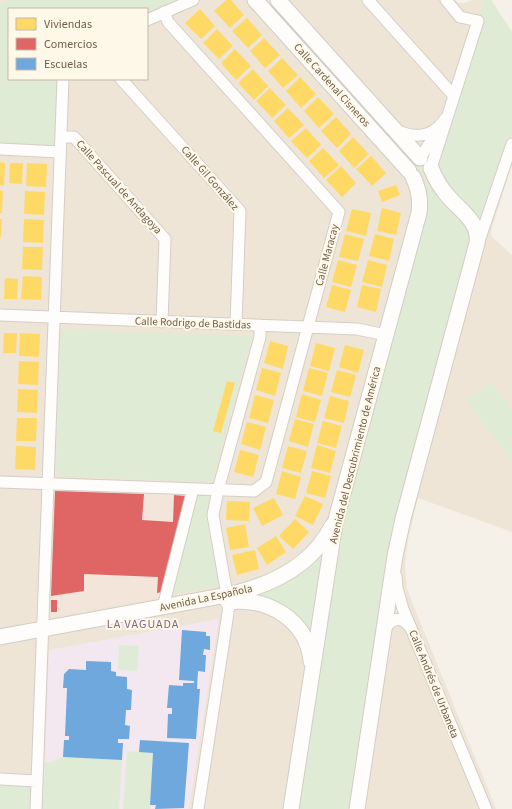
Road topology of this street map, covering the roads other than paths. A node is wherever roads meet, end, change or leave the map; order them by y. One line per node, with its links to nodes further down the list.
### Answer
1 (193, 0): 6 (street)
2 (255, 0): 18 (street, Calle Cardenal Cisneros)
3 (278, 0): 12 (street, Calle Cardenal Cisneros)
4 (368, 0): 10 (street)
5 (446, 0): 10 (street)
6 (164, 12): 7 (street); 25 (street, Calle Maracay)
7 (148, 20)
8 (63, 80): 13 (street)
9 (122, 80): 23 (street, Calle Gil González)
10 (454, 96): 11 (street)
11 (449, 114): 12 (street); 17 (street)
12 (395, 130): 17 (street, Calle Cardenal Cisneros)
13 (61, 137): 16 (street); 22 (street, Calle Pascual de Andagoya)
14 (512, 144): 19 (street)
15 (0, 149): 16 (street)
16 (60, 152): 21 (street)
17 (426, 163): 18 (street); 19 (street)
18 (411, 174): 26 (street, Avenida del Descubrimiento de América)
19 (475, 252): 32 (street)
20 (0, 315): 21 (street, Calle Rodrigo de Bastidas)
21 (54, 318): 22 (street, Calle Rodrigo de Bastidas); 28 (street)
22 (162, 322): 23 (street, Calle Rodrigo de Bastidas)
23 (236, 324): 24 (street, Calle Rodrigo de Bastidas)
24 (260, 325): 25 (street, Calle Rodrigo de Bastidas); 30 (street)
25 (308, 327): 26 (street, Calle Rodrigo de Bastidas); 30 (street, Calle Maracay)
26 (386, 336): 31 (street, Avenida del Descubrimiento de América)
27 (0, 482): 28 (street, Calle Maracay)
28 (48, 484): 29 (street, Calle Maracay); 38 (street)
29 (193, 489): 30 (street, Calle Maracay); 35 (street)
30 (218, 490): 34 (street)
31 (339, 509): 33 (street, Avenida La Española); 42 (street, Avenida del Descubrimiento de América)
32 (395, 556): 37 (street, Calle Andrés de Urbaneta); 40 (street)
33 (271, 582): 34 (street, Avenida La Española); 36 (street)
34 (228, 598): 35 (street, Avenida La Española); 36 (street); 38 (street, Avenida La Española); 46 (street)
35 (163, 607): 38 (street, Avenida La Española)
36 (272, 607): 42 (street)
37 (412, 631): 40 (street); 49 (street, Calle Andrés de Urbaneta)
38 (42, 632): 39 (street, Avenida La Española); 41 (street, Avenida La Española); 44 (street)
39 (0, 637)
40 (383, 638): 48 (street)
41 (0, 644)
42 (311, 678): 47 (street, Avenida del Descubrimiento de América)
43 (0, 780): 44 (street)
44 (37, 781): 45 (street)
45 (36, 809)
46 (198, 809)
47 (291, 809)
48 (357, 809)
49 (486, 809)

